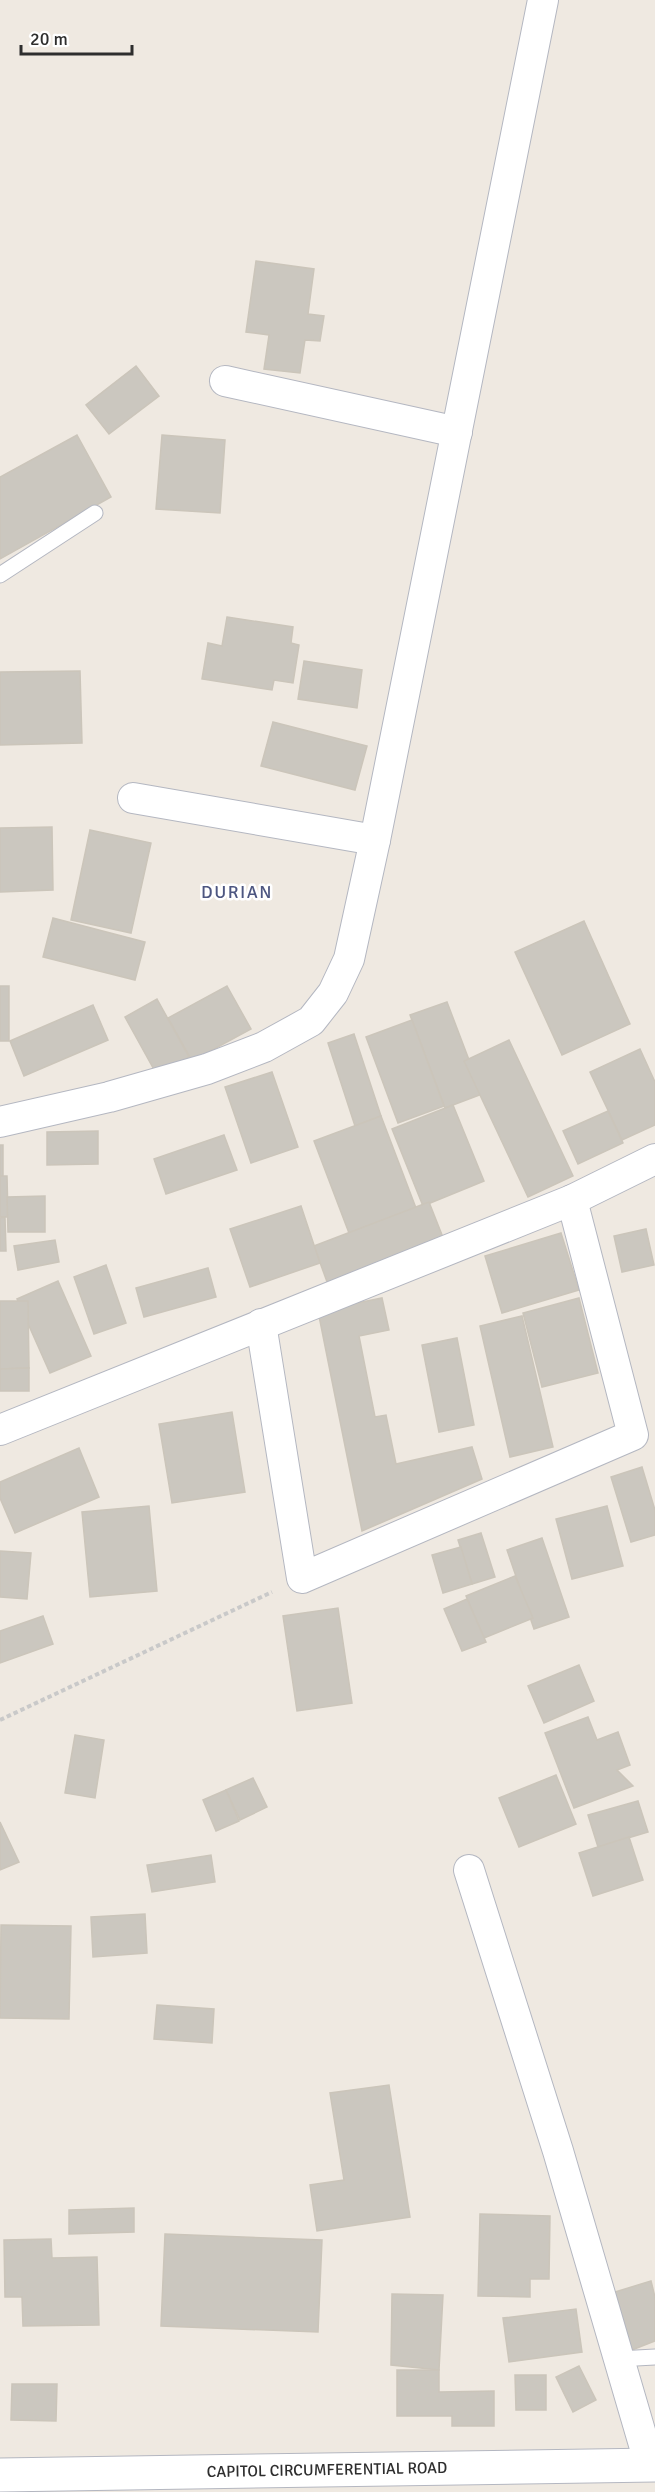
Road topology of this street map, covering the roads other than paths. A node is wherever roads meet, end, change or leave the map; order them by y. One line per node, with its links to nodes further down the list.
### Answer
1 (543, 0): 3 (street)
2 (225, 381): 3 (street)
3 (457, 432): 7 (street)
4 (94, 513): 5 (lane)
5 (0, 575)
6 (133, 798): 7 (street)
7 (375, 840): 8 (street)
8 (0, 1122)
9 (655, 1159): 10 (street)
10 (572, 1200): 11 (street); 11 (street)
11 (261, 1324): 12 (street)
12 (0, 1431)
13 (469, 1870): 15 (street)
14 (655, 2357): 15 (lane)
15 (618, 2359): 16 (street)
16 (652, 2465): 17 (main road, CAPITOL CIRCUMFERENTIAL ROAD)
17 (0, 2475)

